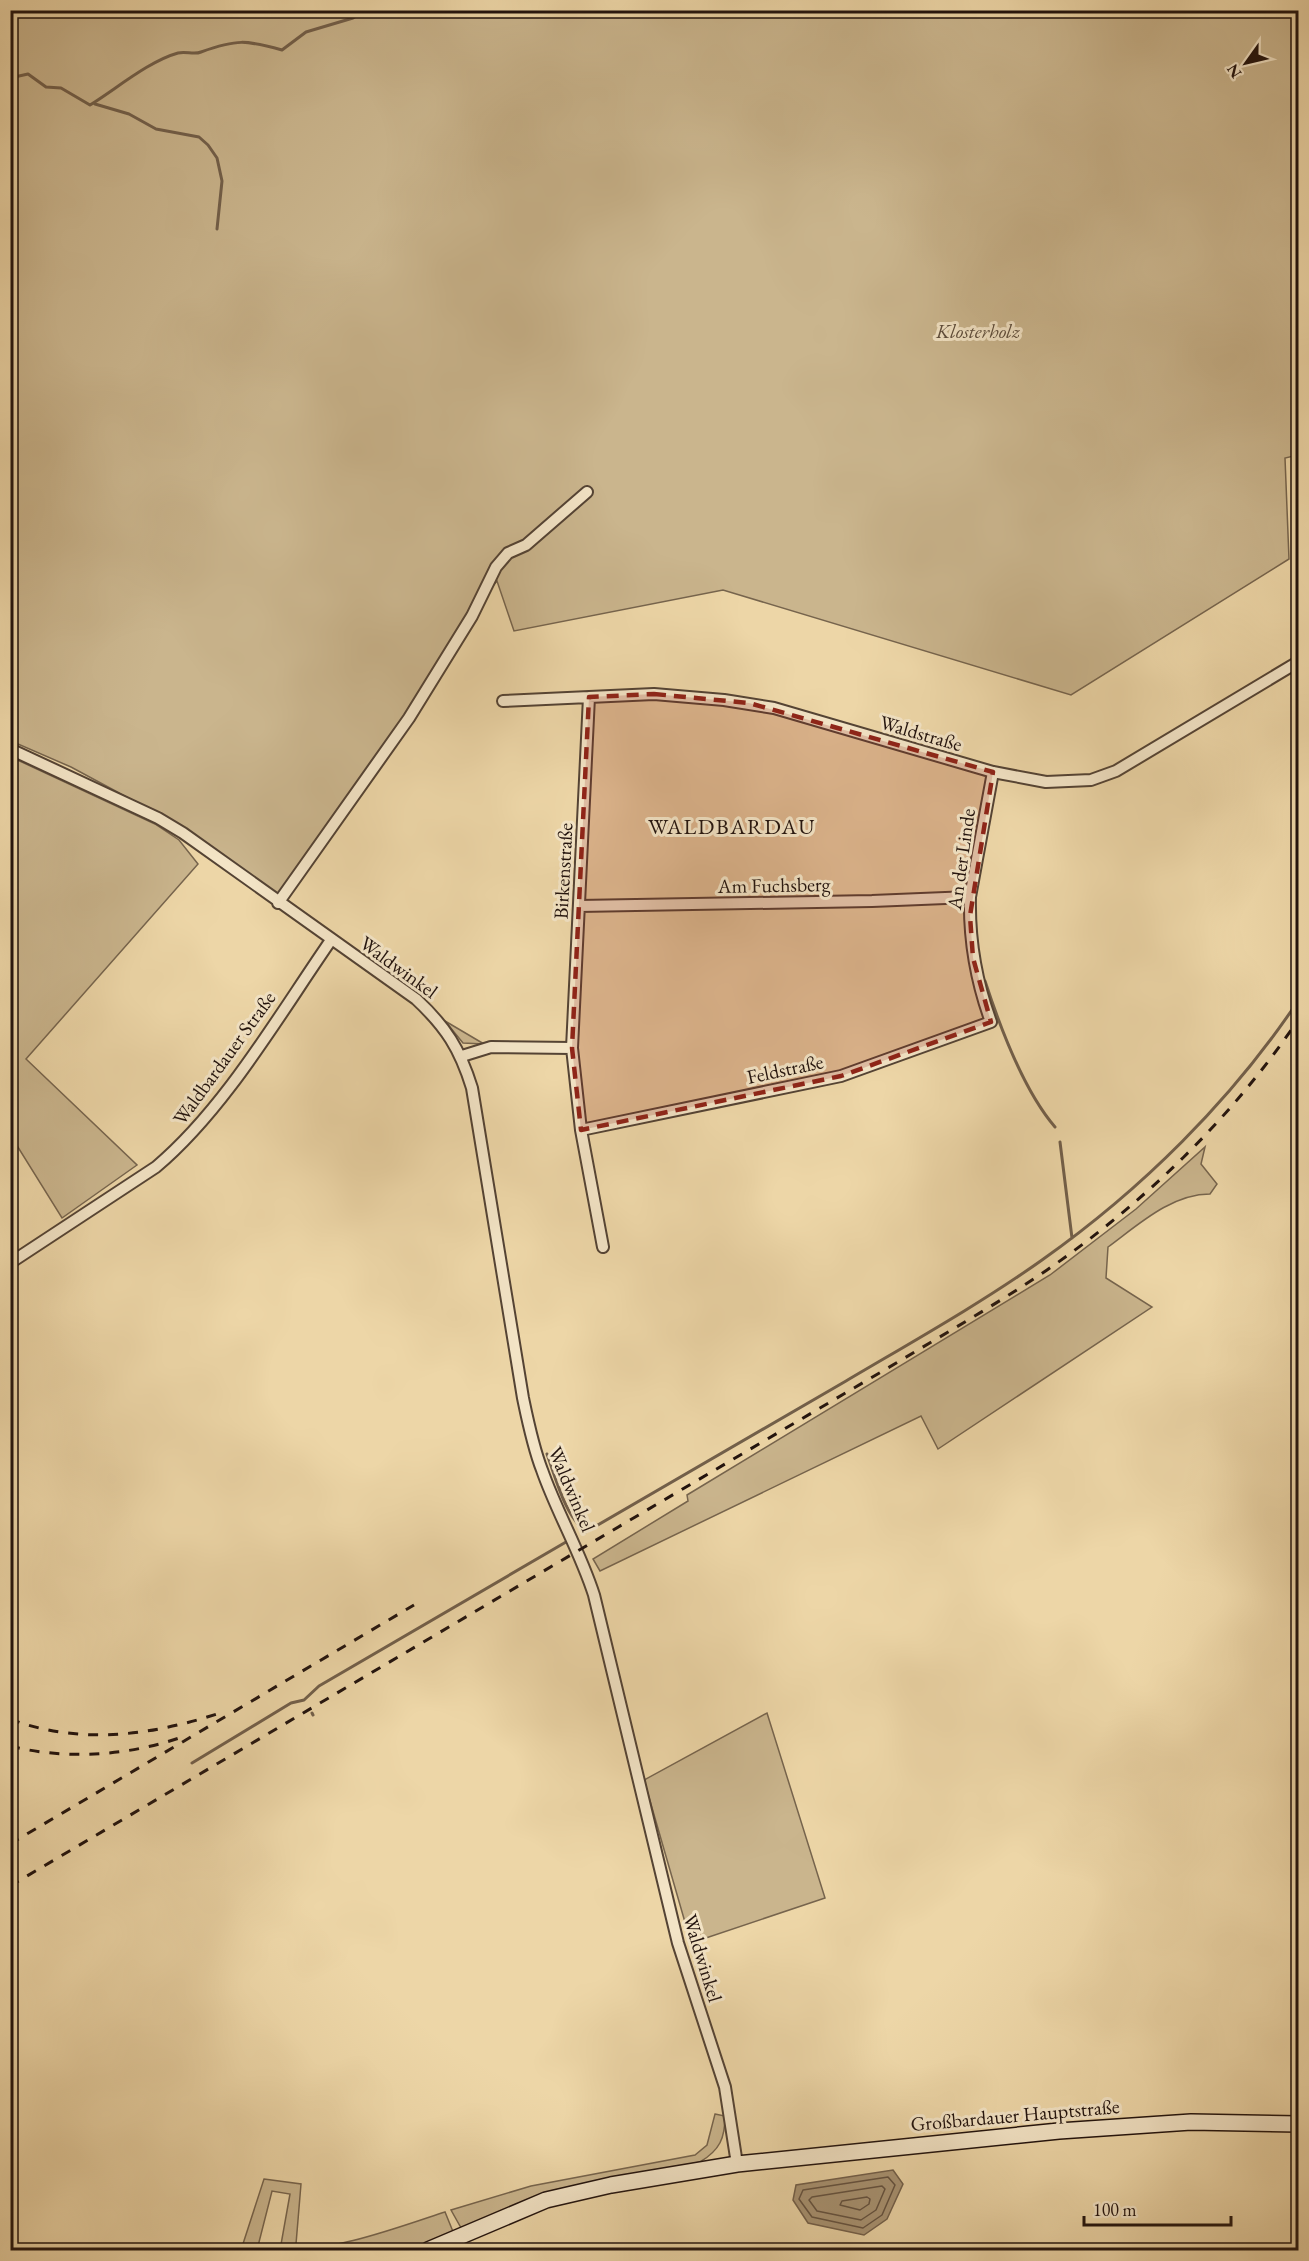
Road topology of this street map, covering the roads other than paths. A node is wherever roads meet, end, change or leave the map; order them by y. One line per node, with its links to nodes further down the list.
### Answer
1 (587, 492): 8 (street)
2 (1299, 662): 6 (street, Waldstraße)
3 (589, 697): 4 (street, Waldstraße); 6 (street, Waldstraße); 9 (street, Birkenstraße)
4 (503, 702)
5 (10, 749): 8 (street, Waldwinkel)
6 (993, 772): 7 (street, An der Linde)
7 (970, 897): 9 (street, Am Fuchsberg); 11 (street, An der Linde)
8 (278, 903): 10 (street, Waldwinkel)
9 (579, 906): 12 (street, Birkenstraße)
10 (331, 940): 13 (street, Waldwinkel); 16 (street, Waldbardauer Straße)
11 (991, 1022): 14 (street, Feldstraße)
12 (572, 1048): 13 (street); 14 (street, Birkenstraße)
13 (462, 1056): 18 (street, Waldwinkel)
14 (581, 1130): 15 (street, Birkenstraße)
15 (603, 1247)
16 (10, 1263)
17 (1299, 2124): 18 (main road, Großbardauer Hauptstraße)
18 (737, 2164): 19 (main road, Großbardauer Hauptstraße)
19 (428, 2250)

